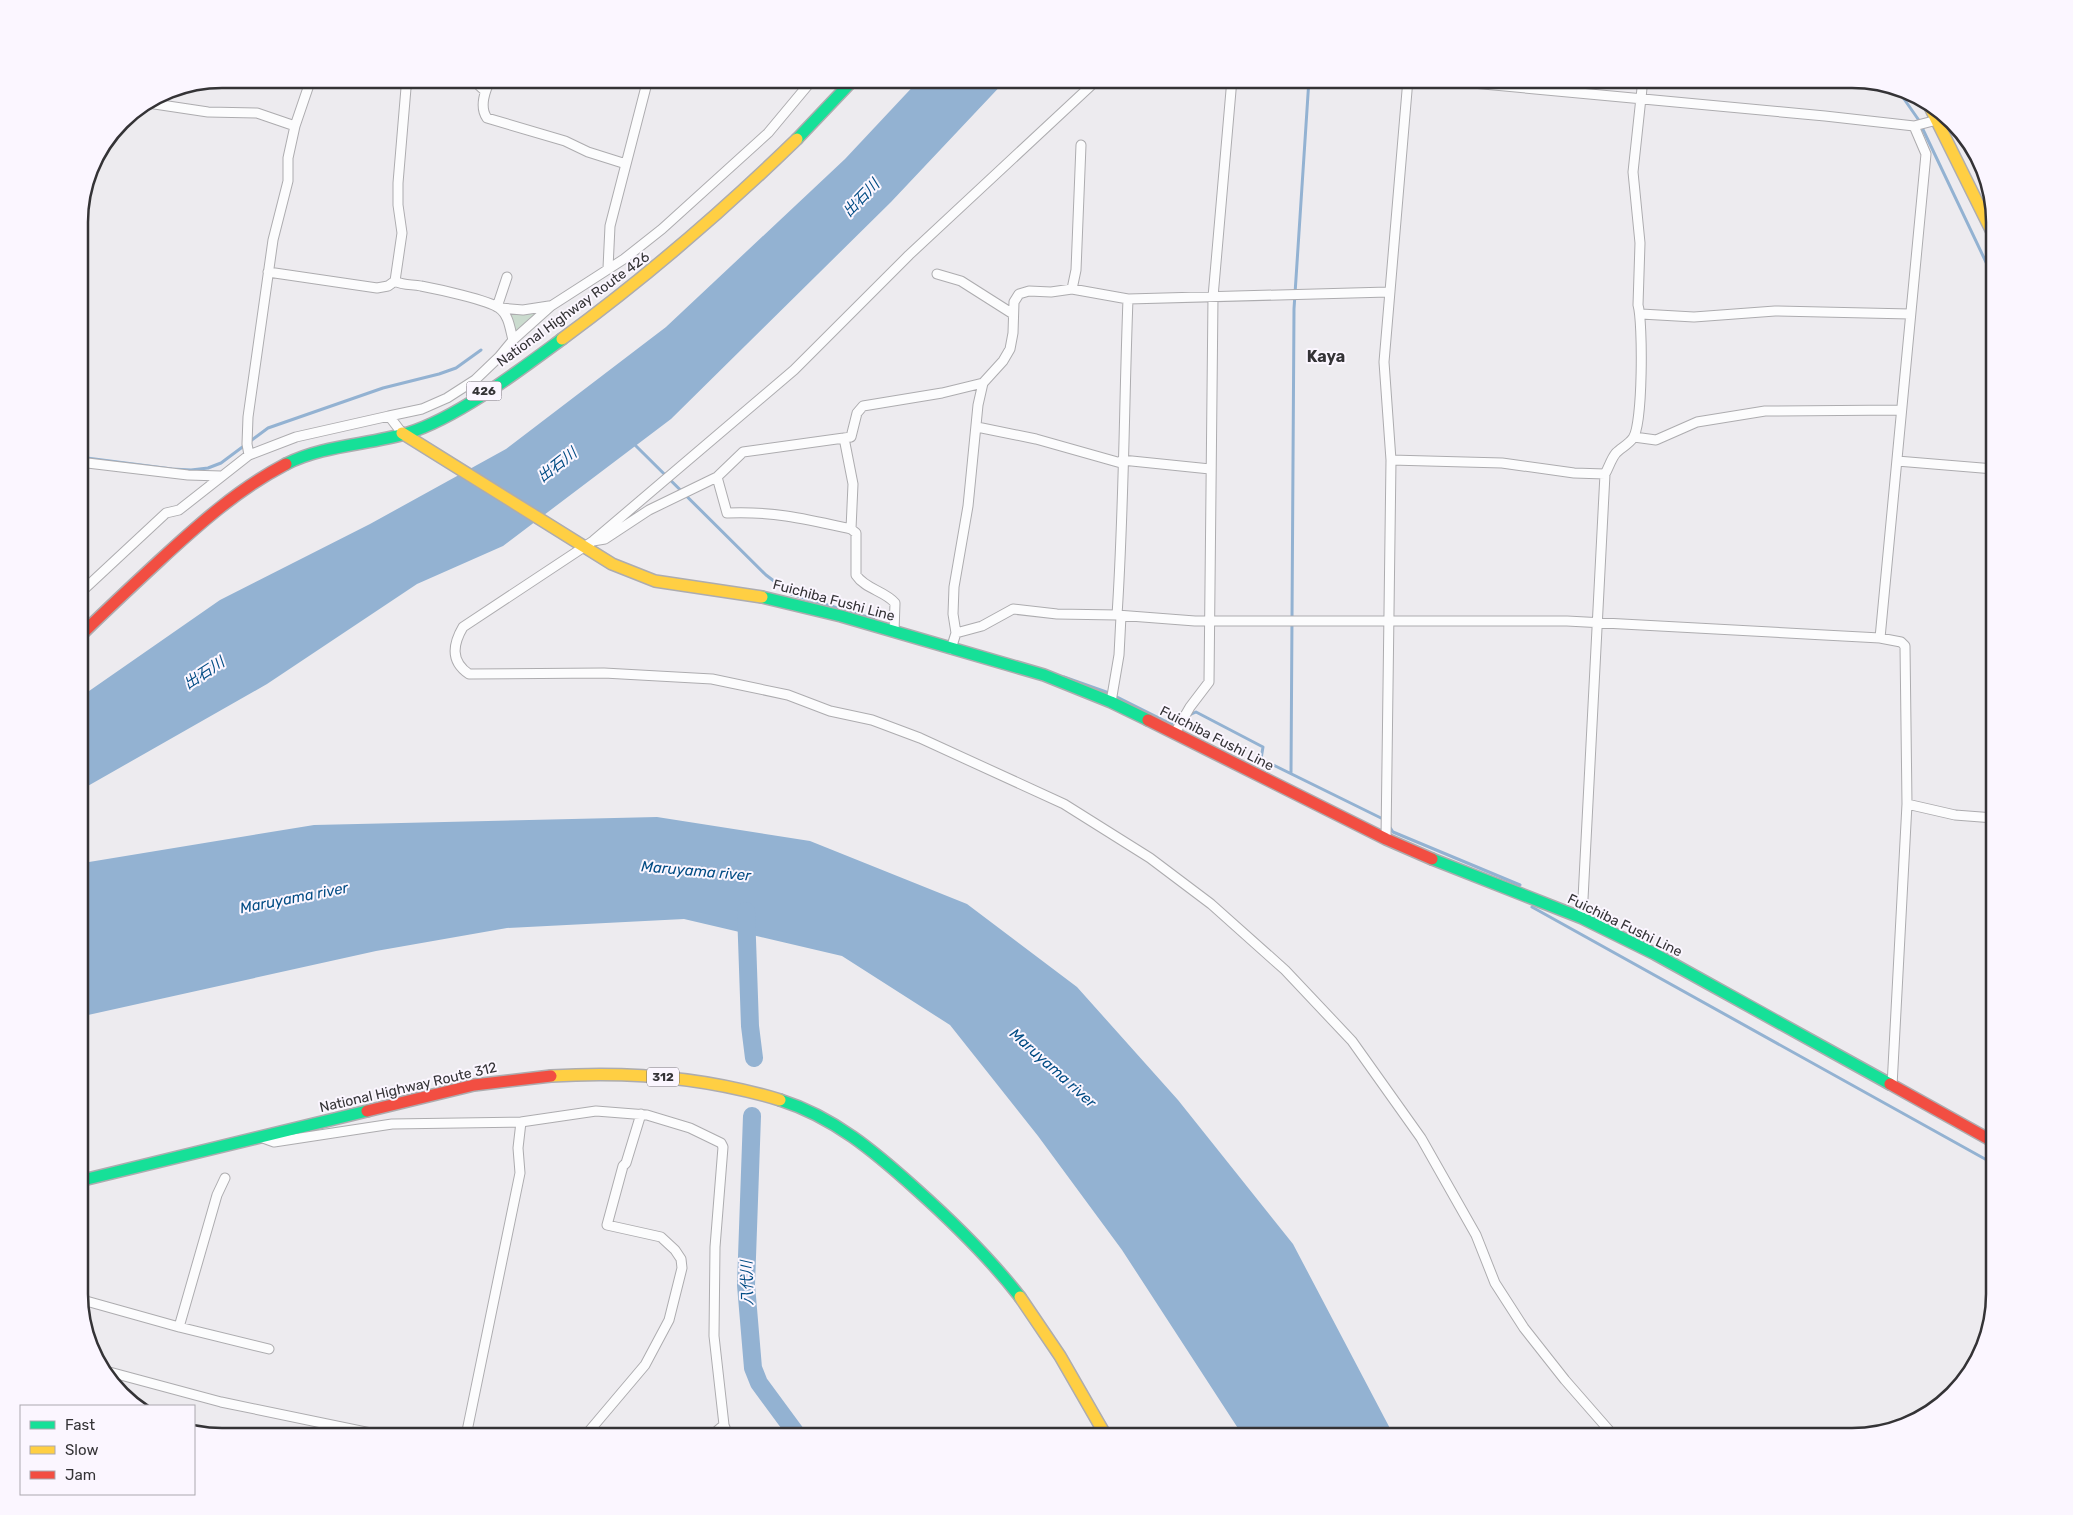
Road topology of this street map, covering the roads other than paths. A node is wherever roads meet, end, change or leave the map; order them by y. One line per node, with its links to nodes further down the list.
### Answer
1 (1089, 87): 56 (street)
2 (1231, 87): 30 (street)
3 (1407, 87): 29 (street)
4 (1512, 87): 14 (street)
5 (1642, 87): 14 (street)
6 (308, 88): 18 (street)
7 (406, 88): 27 (street)
8 (482, 88): 13 (street)
9 (487, 88): 13 (street)
10 (646, 88): 21 (street)
11 (806, 88): 23 (street)
12 (846, 88): 42 (main road, National Highway Route 426 / 426)
13 (485, 91): 21 (street)
14 (1641, 100): 19 (street); 35 (street)
15 (157, 104): 18 (street)
16 (1935, 117): 17 (main road)
17 (1937, 120): 19 (street); 22 (main road)
18 (295, 126): 24 (street)
19 (1914, 126): 36 (street)
20 (1081, 145): 28 (street)
21 (626, 164): 23 (street)
22 (1986, 219)
23 (608, 268): 32 (street)
24 (268, 272): 27 (street); 45 (street)
25 (937, 274): 34 (street)
26 (507, 277): 33 (street)
27 (395, 281): 33 (street)
28 (1072, 289): 31 (street); 34 (street)
29 (1388, 292): 30 (street); 46 (street)
30 (1213, 297): 31 (street); 51 (street)
31 (1128, 298): 48 (street)
32 (551, 306): 33 (street); 37 (street)
33 (499, 308): 37 (street)
34 (1013, 314): 38 (street)
35 (1641, 314): 36 (street); 43 (street)
36 (1910, 314): 39 (street)
37 (513, 340): 40 (street)
38 (982, 383): 41 (street); 44 (street)
39 (1901, 410): 43 (street); 47 (street)
40 (390, 416): 42 (street); 45 (street)
41 (977, 426): 48 (street); 64 (street)
42 (402, 433): 56 (main road, Fuichiba Fushi Line); 62 (main road, National Highway Route 426 / 426)
43 (1634, 437): 52 (street)
44 (844, 438): 54 (street); 55 (street)
45 (249, 455): 53 (street)
46 (1391, 460): 52 (street); 60 (street)
47 (1897, 461): 50 (street); 65 (street)
48 (1122, 462): 51 (street); 58 (street)
49 (88, 463): 53 (street)
50 (1986, 467)
51 (1210, 469): 59 (street)
52 (1605, 474): 61 (street)
53 (221, 476): 57 (street)
54 (717, 477): 55 (street); 56 (street)
55 (851, 529): 63 (street)
56 (588, 544): 63 (main road, Fuichiba Fushi Line); 91 (street)
57 (88, 586)
58 (1119, 615): 59 (street); 64 (street); 67 (street)
59 (1211, 620): 60 (street); 68 (street)
60 (1389, 620): 61 (street); 71 (street)
61 (1598, 623): 65 (street); 72 (street)
62 (88, 628)
63 (894, 632): 66 (main road, Fuichiba Fushi Line)
64 (956, 633): 66 (street)
65 (1880, 638): 69 (street)
66 (951, 649): 67 (main road, Fuichiba Fushi Line)
67 (1111, 702): 68 (main road, Fuichiba Fushi Line)
68 (1175, 733): 71 (main road, Fuichiba Fushi Line)
69 (1907, 804): 70 (street); 73 (street)
70 (1986, 817)
71 (1386, 839): 72 (main road, Fuichiba Fushi Line)
72 (1582, 918): 73 (main road, Fuichiba Fushi Line)
73 (1892, 1086): 77 (main road, Fuichiba Fushi Line)
74 (641, 1114): 75 (street); 84 (street); 87 (street)
75 (521, 1122): 76 (street); 86 (street)
76 (262, 1137): 79 (main road, National Highway Route 312 / 312); 90 (main road, National Highway Route 312 / 312)
77 (1986, 1138)
78 (225, 1178): 81 (street)
79 (88, 1179)
80 (88, 1302): 81 (street)
81 (179, 1327): 82 (street)
82 (269, 1349)
83 (114, 1373): 85 (street)
84 (724, 1425): 88 (street); 89 (street)
85 (346, 1428)
86 (468, 1428)
87 (592, 1428)
88 (720, 1428)
89 (725, 1428)
90 (1101, 1428)
91 (1607, 1428)

